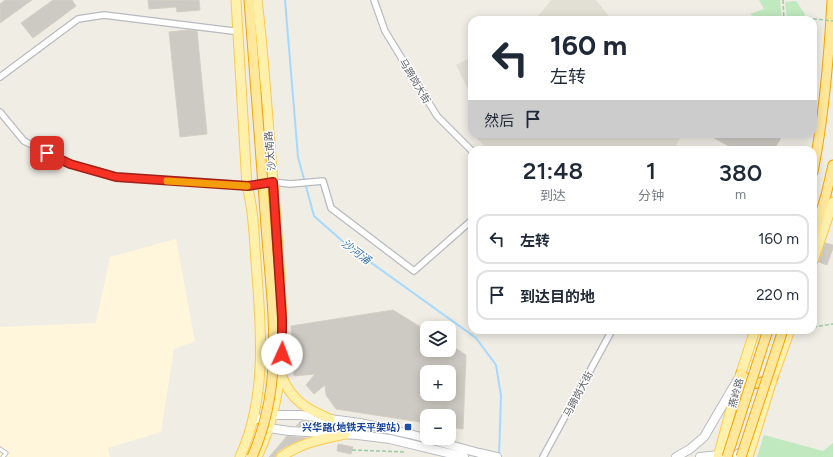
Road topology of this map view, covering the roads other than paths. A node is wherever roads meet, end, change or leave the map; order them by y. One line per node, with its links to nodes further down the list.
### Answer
1 (236, 0): 13 (main road)
2 (249, 0): 35 (highway, bridge)
3 (257, 0): 12 (main road, 沙太南路)
4 (374, 0): 10 (street, 马蹄岗大街)
5 (832, 0): 9 (highway)
6 (233, 31): 7 (street)
7 (0, 77)
8 (0, 112): 13 (street)
9 (817, 146)
10 (468, 147)
11 (833, 165): 16 (highway)
12 (273, 182): 13 (street); 15 (street); 23 (main road, 沙太南路)
13 (248, 186): 27 (main road)
14 (833, 202): 17 (main road)
15 (468, 224)
16 (817, 224)
17 (817, 249)
18 (610, 334): 40 (street, 马蹄岗大街)
19 (754, 334): 24 (main road, 燕岭路)
20 (767, 334): 32 (highway, bridge)
21 (782, 334): 44 (highway, bridge)
22 (789, 334): 25 (main road)
23 (280, 373): 26 (main road); 28 (main road, 沙太南路)
24 (742, 373): 25 (highway); 32 (main road, 燕岭路); 41 (main road)
25 (773, 377): 30 (main road)
26 (330, 419): 28 (main road); 39 (main road)
27 (253, 420): 28 (main road); 28 (main road); 34 (main road)
28 (271, 421): 29 (main road); 36 (main road, 沙太南路)
29 (345, 434): 37 (main road); 38 (main road)
30 (751, 447): 43 (main road); 45 (main road)
31 (0, 449): 33 (lane)
32 (722, 456): 42 (main road)
33 (3, 457)
34 (240, 457)
35 (252, 457)
36 (257, 457)
37 (281, 457)
38 (464, 457)
39 (497, 457)
40 (544, 457)
41 (676, 457)
42 (700, 457)
43 (732, 457)
44 (741, 457)
45 (748, 457)

